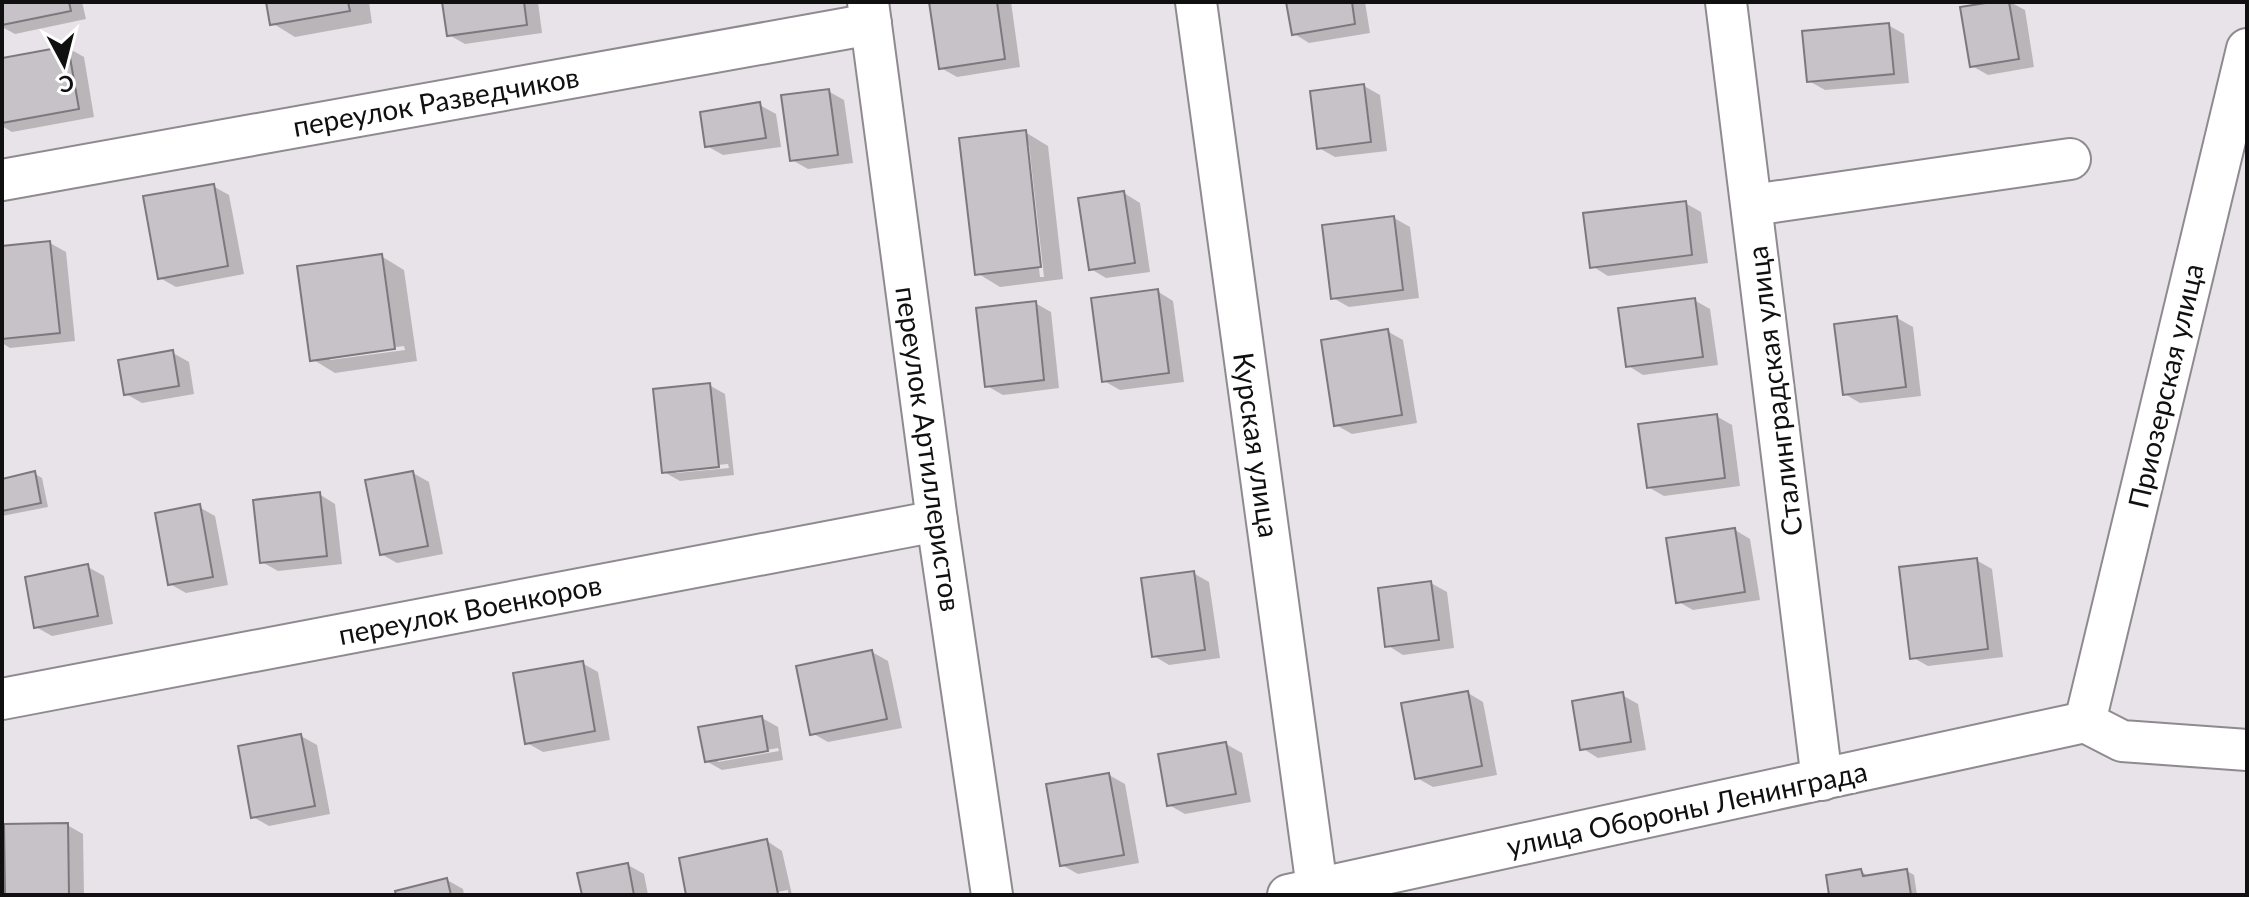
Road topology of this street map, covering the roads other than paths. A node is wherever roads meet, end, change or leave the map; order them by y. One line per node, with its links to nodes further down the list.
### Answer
1 (1196, 2): 13 (street, Курская улица)
2 (1726, 2): 7 (street, Сталинградская улица)
3 (869, 13): 6 (street, переулок Разведчиков); 8 (street, переулок Артиллеристов)
4 (2247, 49): 10 (street, Приозерская улица)
5 (2070, 159): 7 (street)
6 (2, 180)
7 (1753, 205): 12 (street, Сталинградская улица)
8 (937, 521): 9 (street, переулок Военкоров); 14 (street, переулок Артиллеристов)
9 (2, 699)
10 (2085, 722): 11 (street); 12 (street, улица Обороны Ленинграда)
11 (2247, 750)
12 (1822, 780): 13 (street, улица Обороны Ленинграда)
13 (1302, 892)
14 (992, 895)

